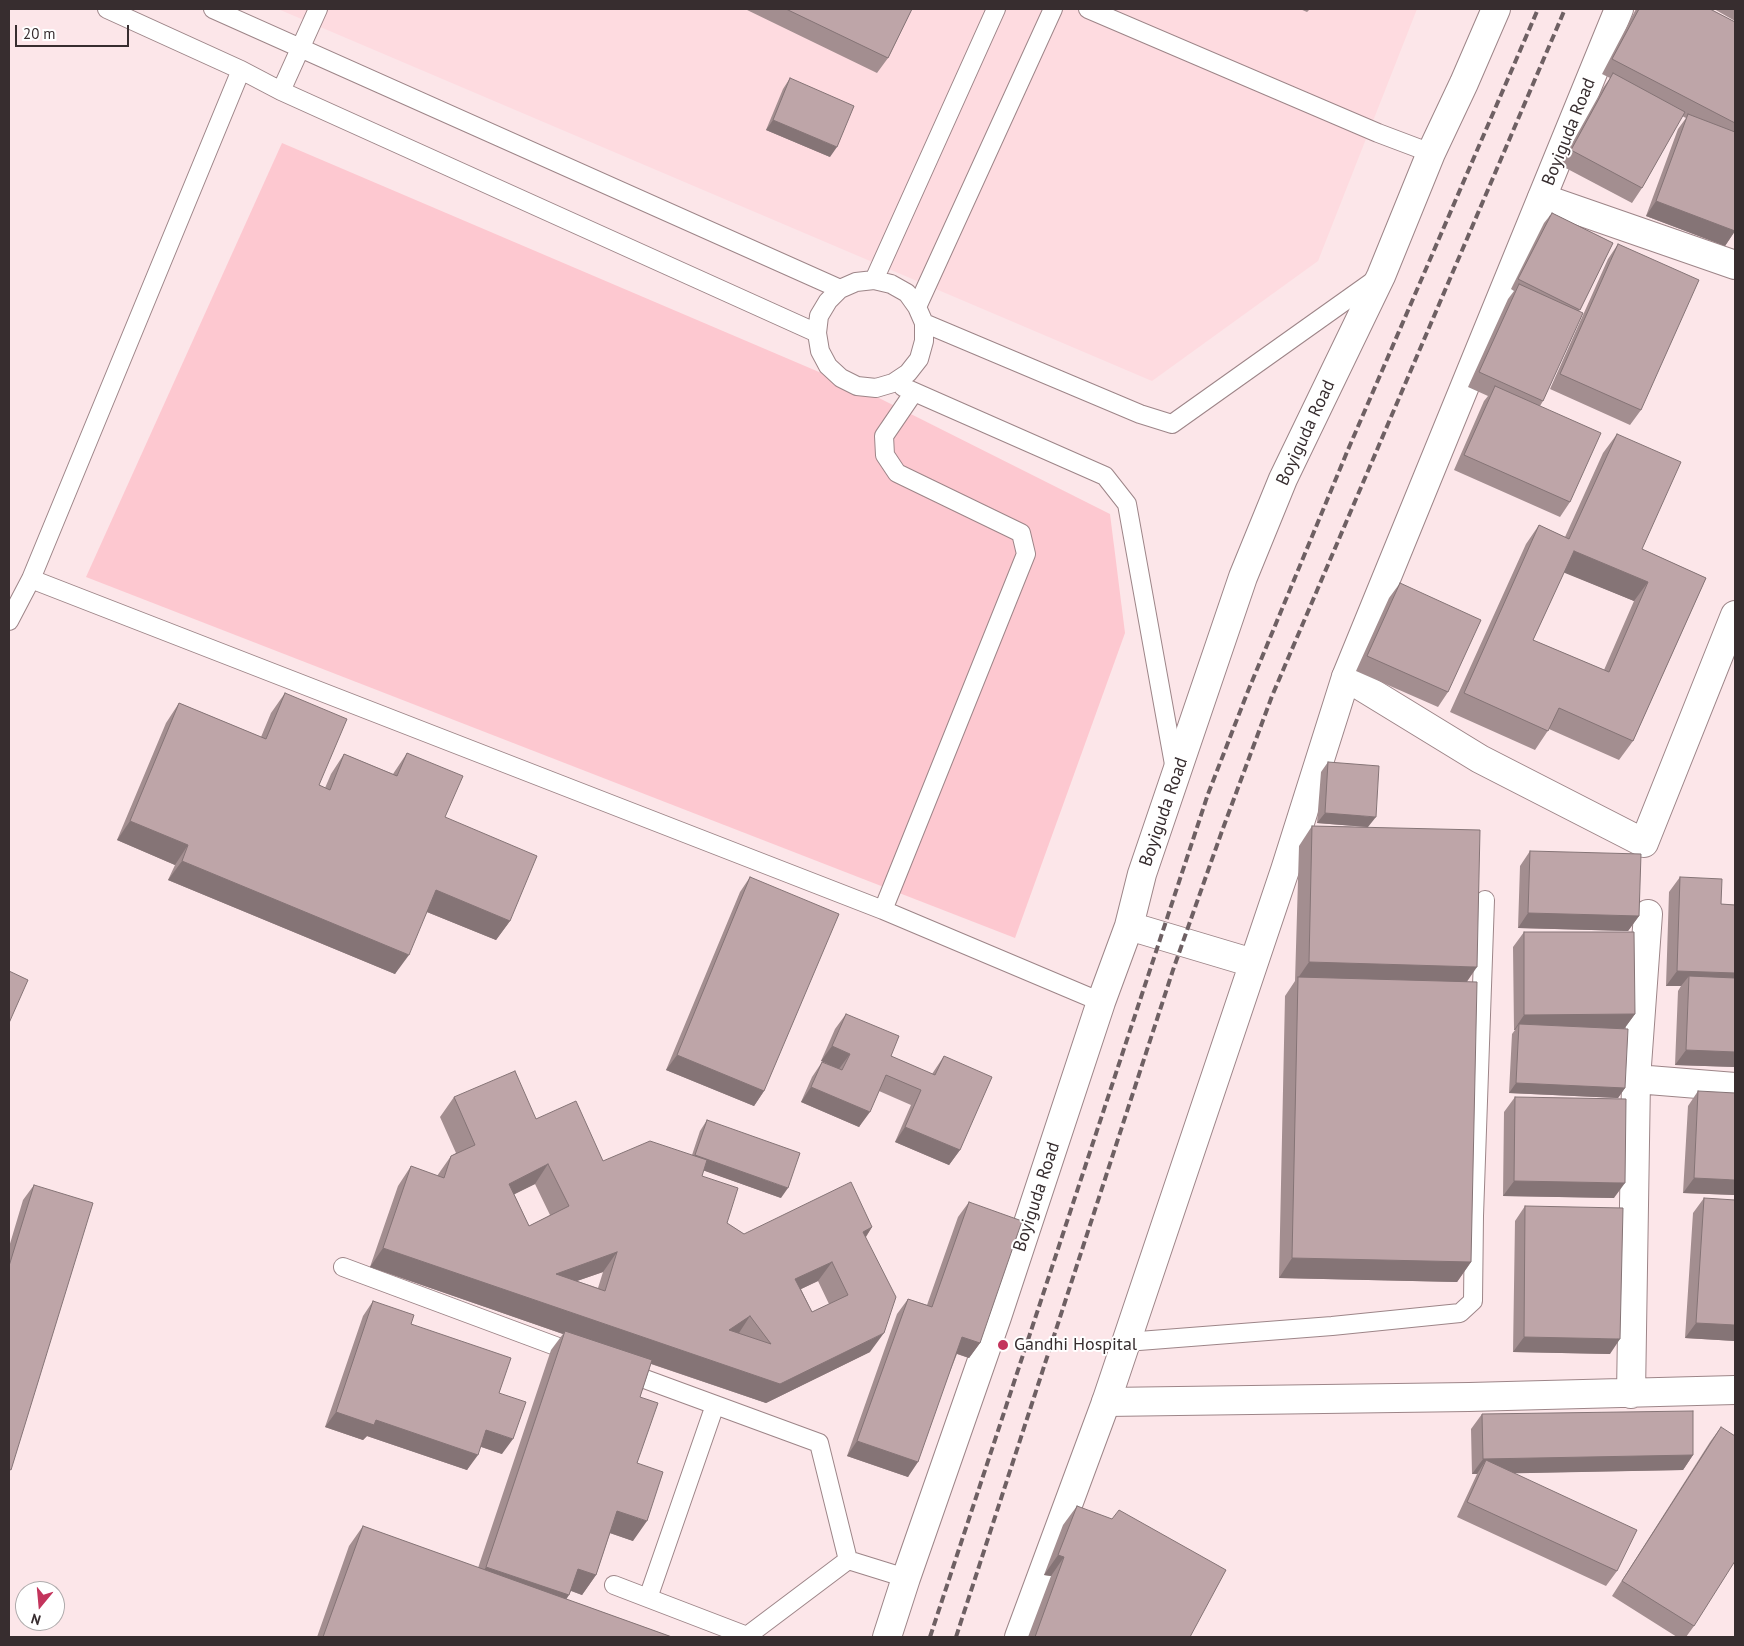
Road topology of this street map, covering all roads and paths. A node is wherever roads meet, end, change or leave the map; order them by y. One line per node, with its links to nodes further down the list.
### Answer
1 (107, 9): 10 (lane)
2 (213, 9): 9 (lane)
3 (318, 9): 9 (lane)
4 (996, 9): 16 (lane)
5 (1053, 9): 18 (lane)
6 (1088, 9): 12 (lane)
7 (1496, 9): 12 (main road, Boyiguda Road)
8 (1619, 9): 13 (main road, Boyiguda Road)
9 (301, 47): 11 (lane); 17 (lane)
10 (241, 70): 11 (lane); 22 (lane)
11 (280, 91): 19 (lane)
12 (1431, 153): 15 (main road, Boyiguda Road)
13 (1542, 198): 14 (main road); 26 (main road, Boyiguda Road)
14 (1735, 265)
15 (1381, 276): 18 (lane); 27 (main road, Boyiguda Road)
16 (874, 280): 17 (lane); 18 (lane)
17 (840, 289): 19 (lane)
18 (921, 315): 20 (lane)
19 (817, 334): 20 (lane)
20 (893, 383): 21 (lane)
21 (914, 392): 27 (lane); 29 (lane)
22 (31, 579): 24 (lane); 29 (lane)
23 (1735, 615): 25 (main road)
24 (9, 621)
25 (1728, 655): 26 (main road)
26 (1346, 677): 32 (main road, Boyiguda Road)
27 (1176, 778): 31 (main road, Boyiguda Road)
28 (1484, 900): 37 (lane)
29 (883, 910): 33 (lane)
30 (1648, 914): 34 (main road)
31 (1129, 926): 32 (main road); 33 (main road, Boyiguda Road)
32 (1253, 963): 37 (main road, Boyiguda Road)
33 (1101, 1002): 43 (main road, Boyiguda Road)
34 (1636, 1079): 35 (main road); 39 (main road)
35 (1735, 1087)
36 (342, 1267): 41 (lane)
37 (1126, 1342): 40 (main road, Boyiguda Road)
38 (1735, 1390): 39 (main road)
39 (1631, 1394): 40 (main road)
40 (1106, 1402): 47 (main road, Boyiguda Road)
41 (715, 1404): 42 (lane); 45 (lane)
42 (848, 1560): 43 (lane); 45 (lane)
43 (906, 1578): 46 (main road, Boyiguda Road)
44 (614, 1585): 45 (lane)
45 (648, 1598)
46 (887, 1637)
47 (1019, 1637)

